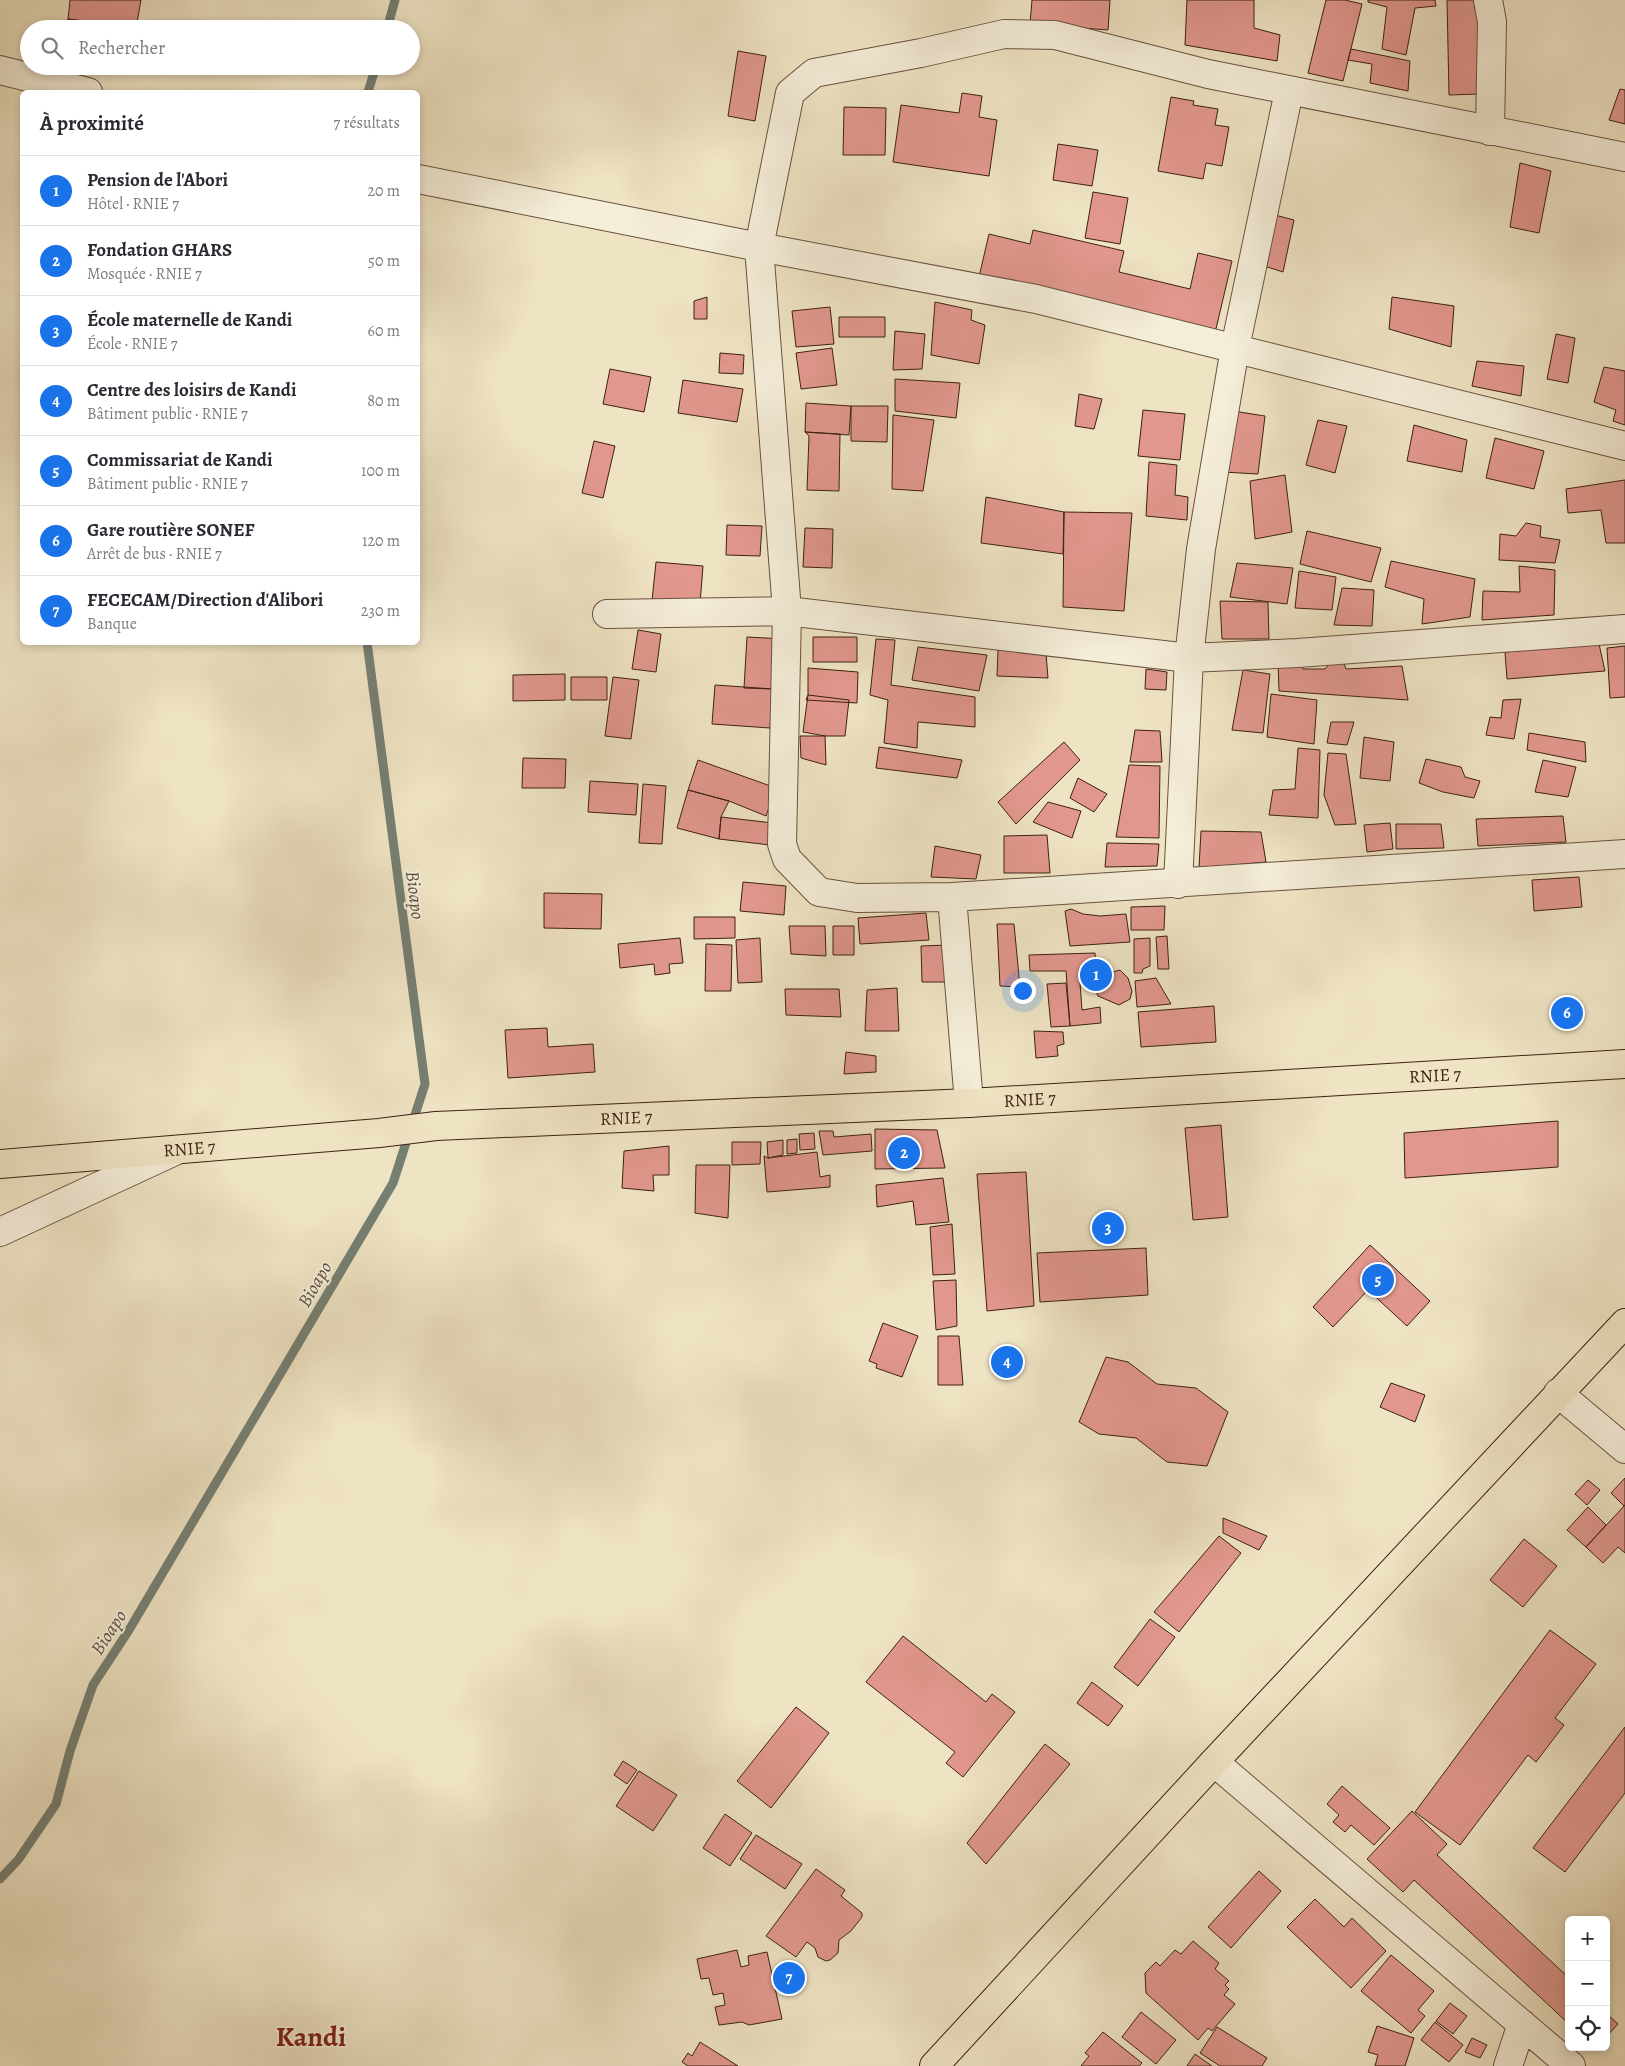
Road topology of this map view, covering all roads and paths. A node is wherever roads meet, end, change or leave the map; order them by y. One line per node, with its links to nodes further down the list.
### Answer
1 (1488, 0): 7 (street)
2 (0, 70): 3 (street)
3 (20, 75)
4 (20, 75): 5 (street)
5 (80, 90)
6 (1289, 91): 7 (street); 10 (street); 11 (street)
7 (1490, 131): 8 (street)
8 (1625, 156)
9 (420, 179): 10 (street)
10 (759, 247): 11 (street); 13 (street)
11 (1235, 348): 12 (street); 16 (street)
12 (1625, 446)
13 (787, 611): 14 (street); 16 (street); 19 (street)
14 (607, 614)
15 (1625, 629): 16 (street)
16 (1189, 658): 18 (street)
17 (1625, 854): 18 (street)
18 (1178, 884): 19 (street)
19 (952, 897): 21 (street)
20 (1625, 1064): 21 (main road, RNIE 7 / RNIE 7)
21 (969, 1103): 22 (main road, RNIE 7 / RNIE 7)
22 (175, 1151): 23 (main road, RNIE 7 / RNIE 7); 24 (street)
23 (0, 1164)
24 (0, 1232)
25 (1625, 1323): 26 (main road)
26 (1558, 1393): 27 (street); 28 (main road)
27 (1625, 1449)
28 (1214, 1762): 29 (street); 30 (main road)
29 (1522, 2024): 31 (street); 32 (street)
30 (934, 2066)
31 (1508, 2066)
32 (1571, 2066)

